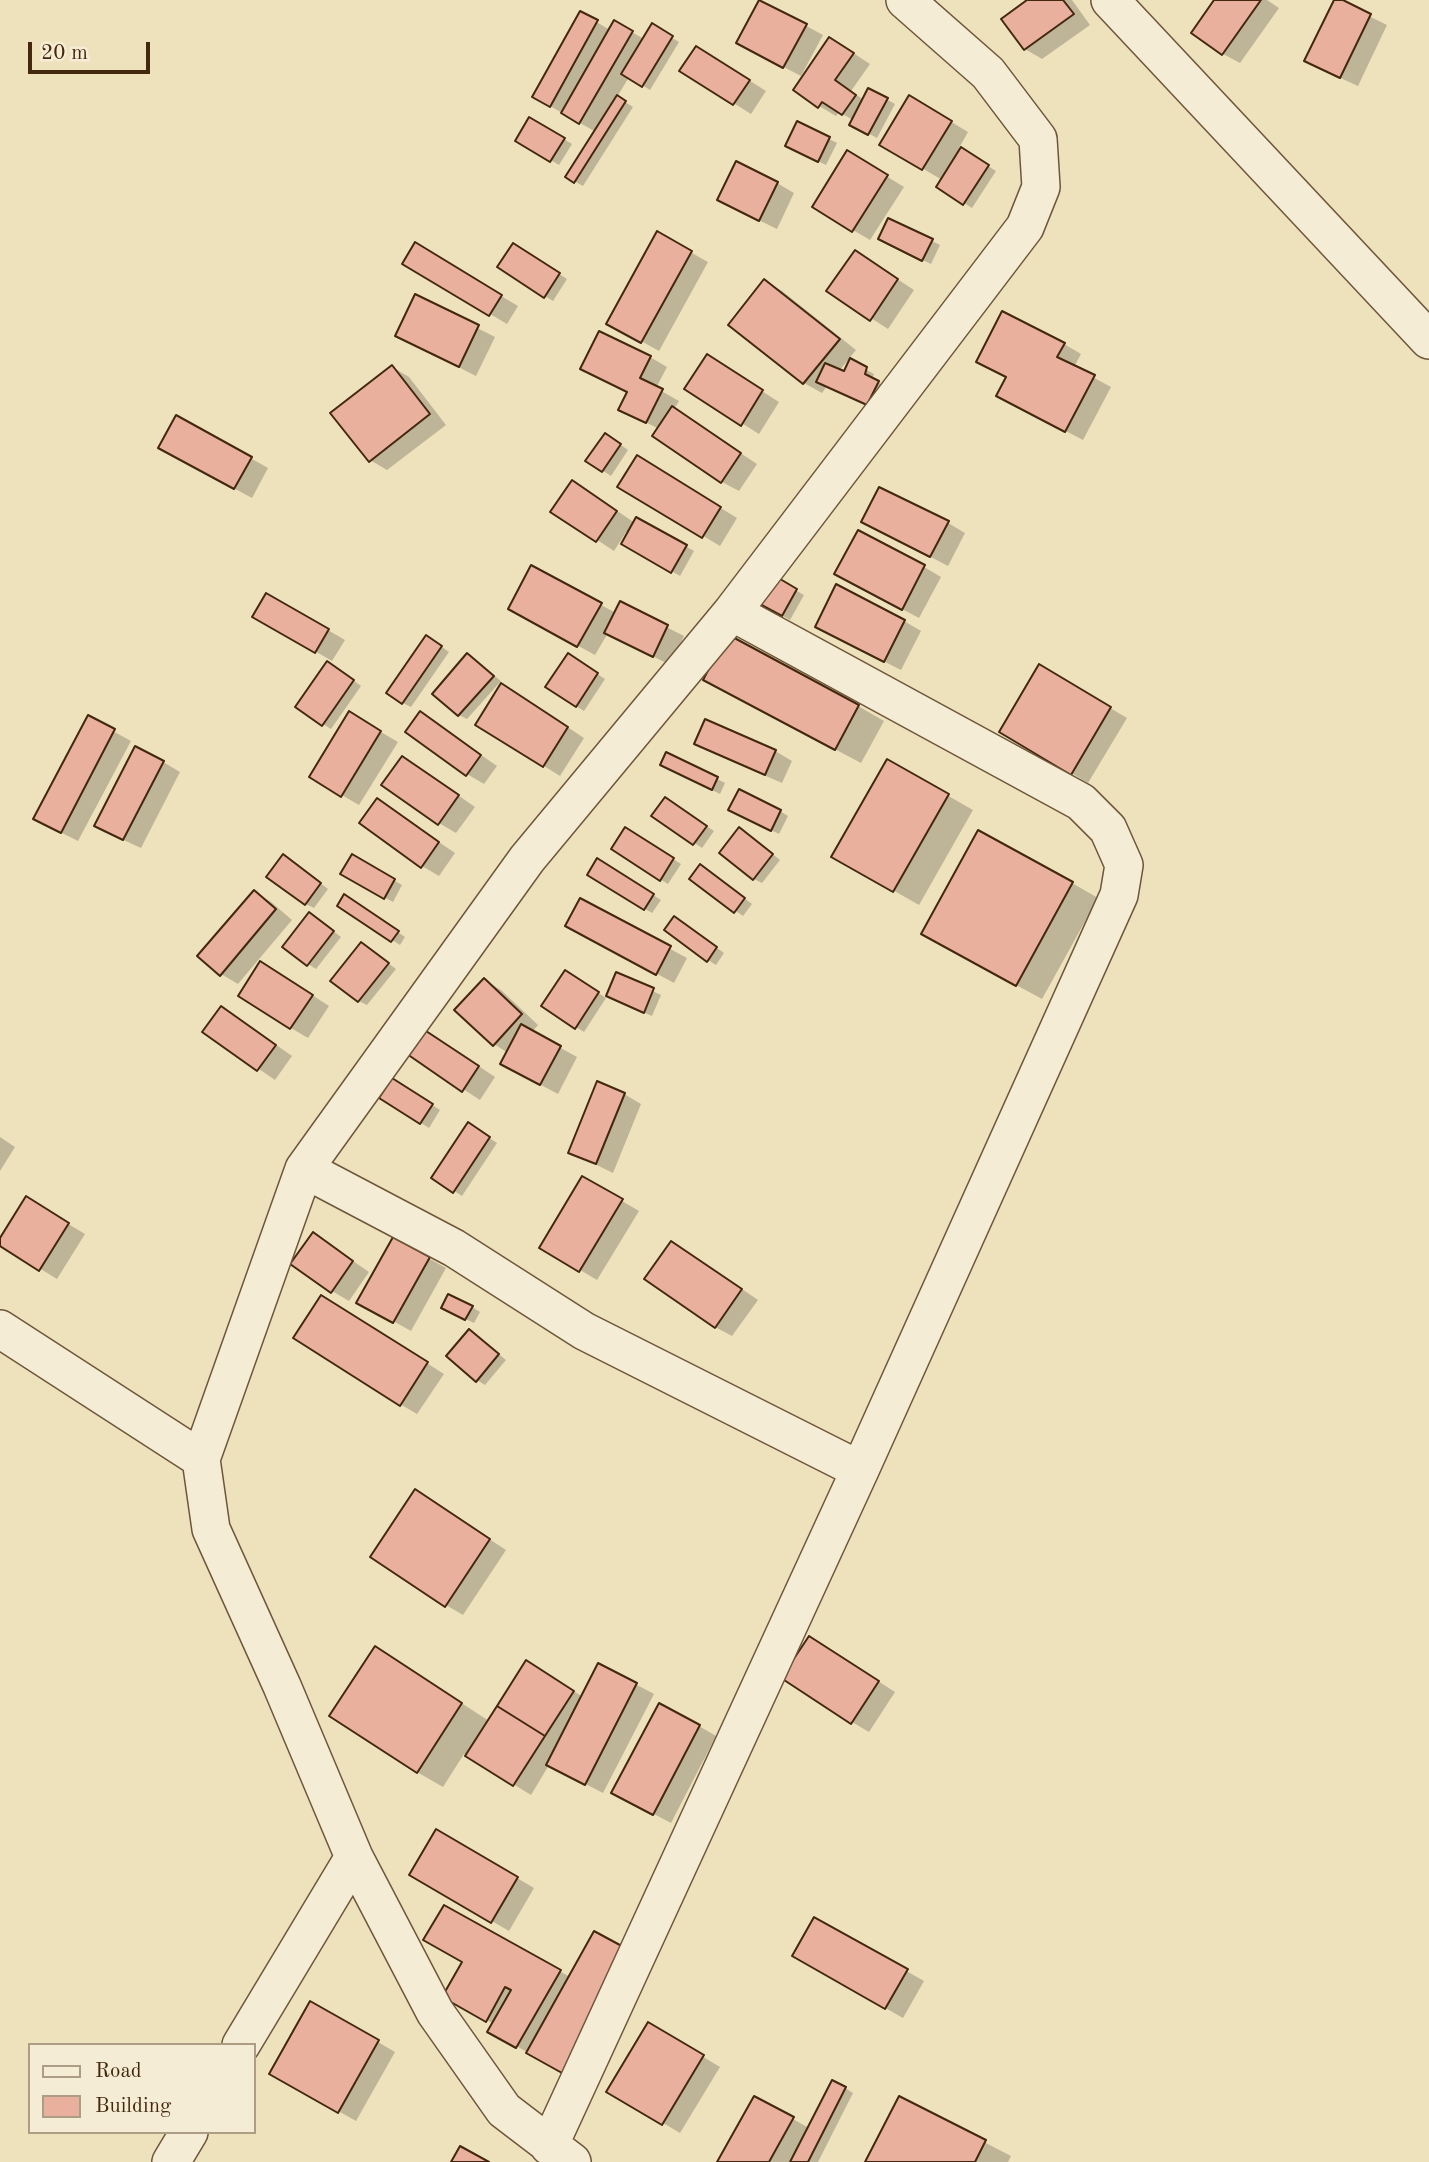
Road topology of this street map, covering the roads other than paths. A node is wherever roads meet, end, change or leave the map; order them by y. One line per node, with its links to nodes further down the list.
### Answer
1 (1110, 0): 3 (street)
2 (921, 5): 4 (street)
3 (1429, 340)
4 (732, 612): 5 (street); 8 (street)
5 (304, 1169): 7 (street); 8 (street)
6 (0, 1329): 7 (street)
7 (201, 1459): 9 (street)
8 (860, 1470): 12 (street)
9 (354, 1857): 10 (street); 12 (street)
10 (242, 2043)
11 (188, 2134): 13 (street)
12 (560, 2154)
13 (172, 2162)

